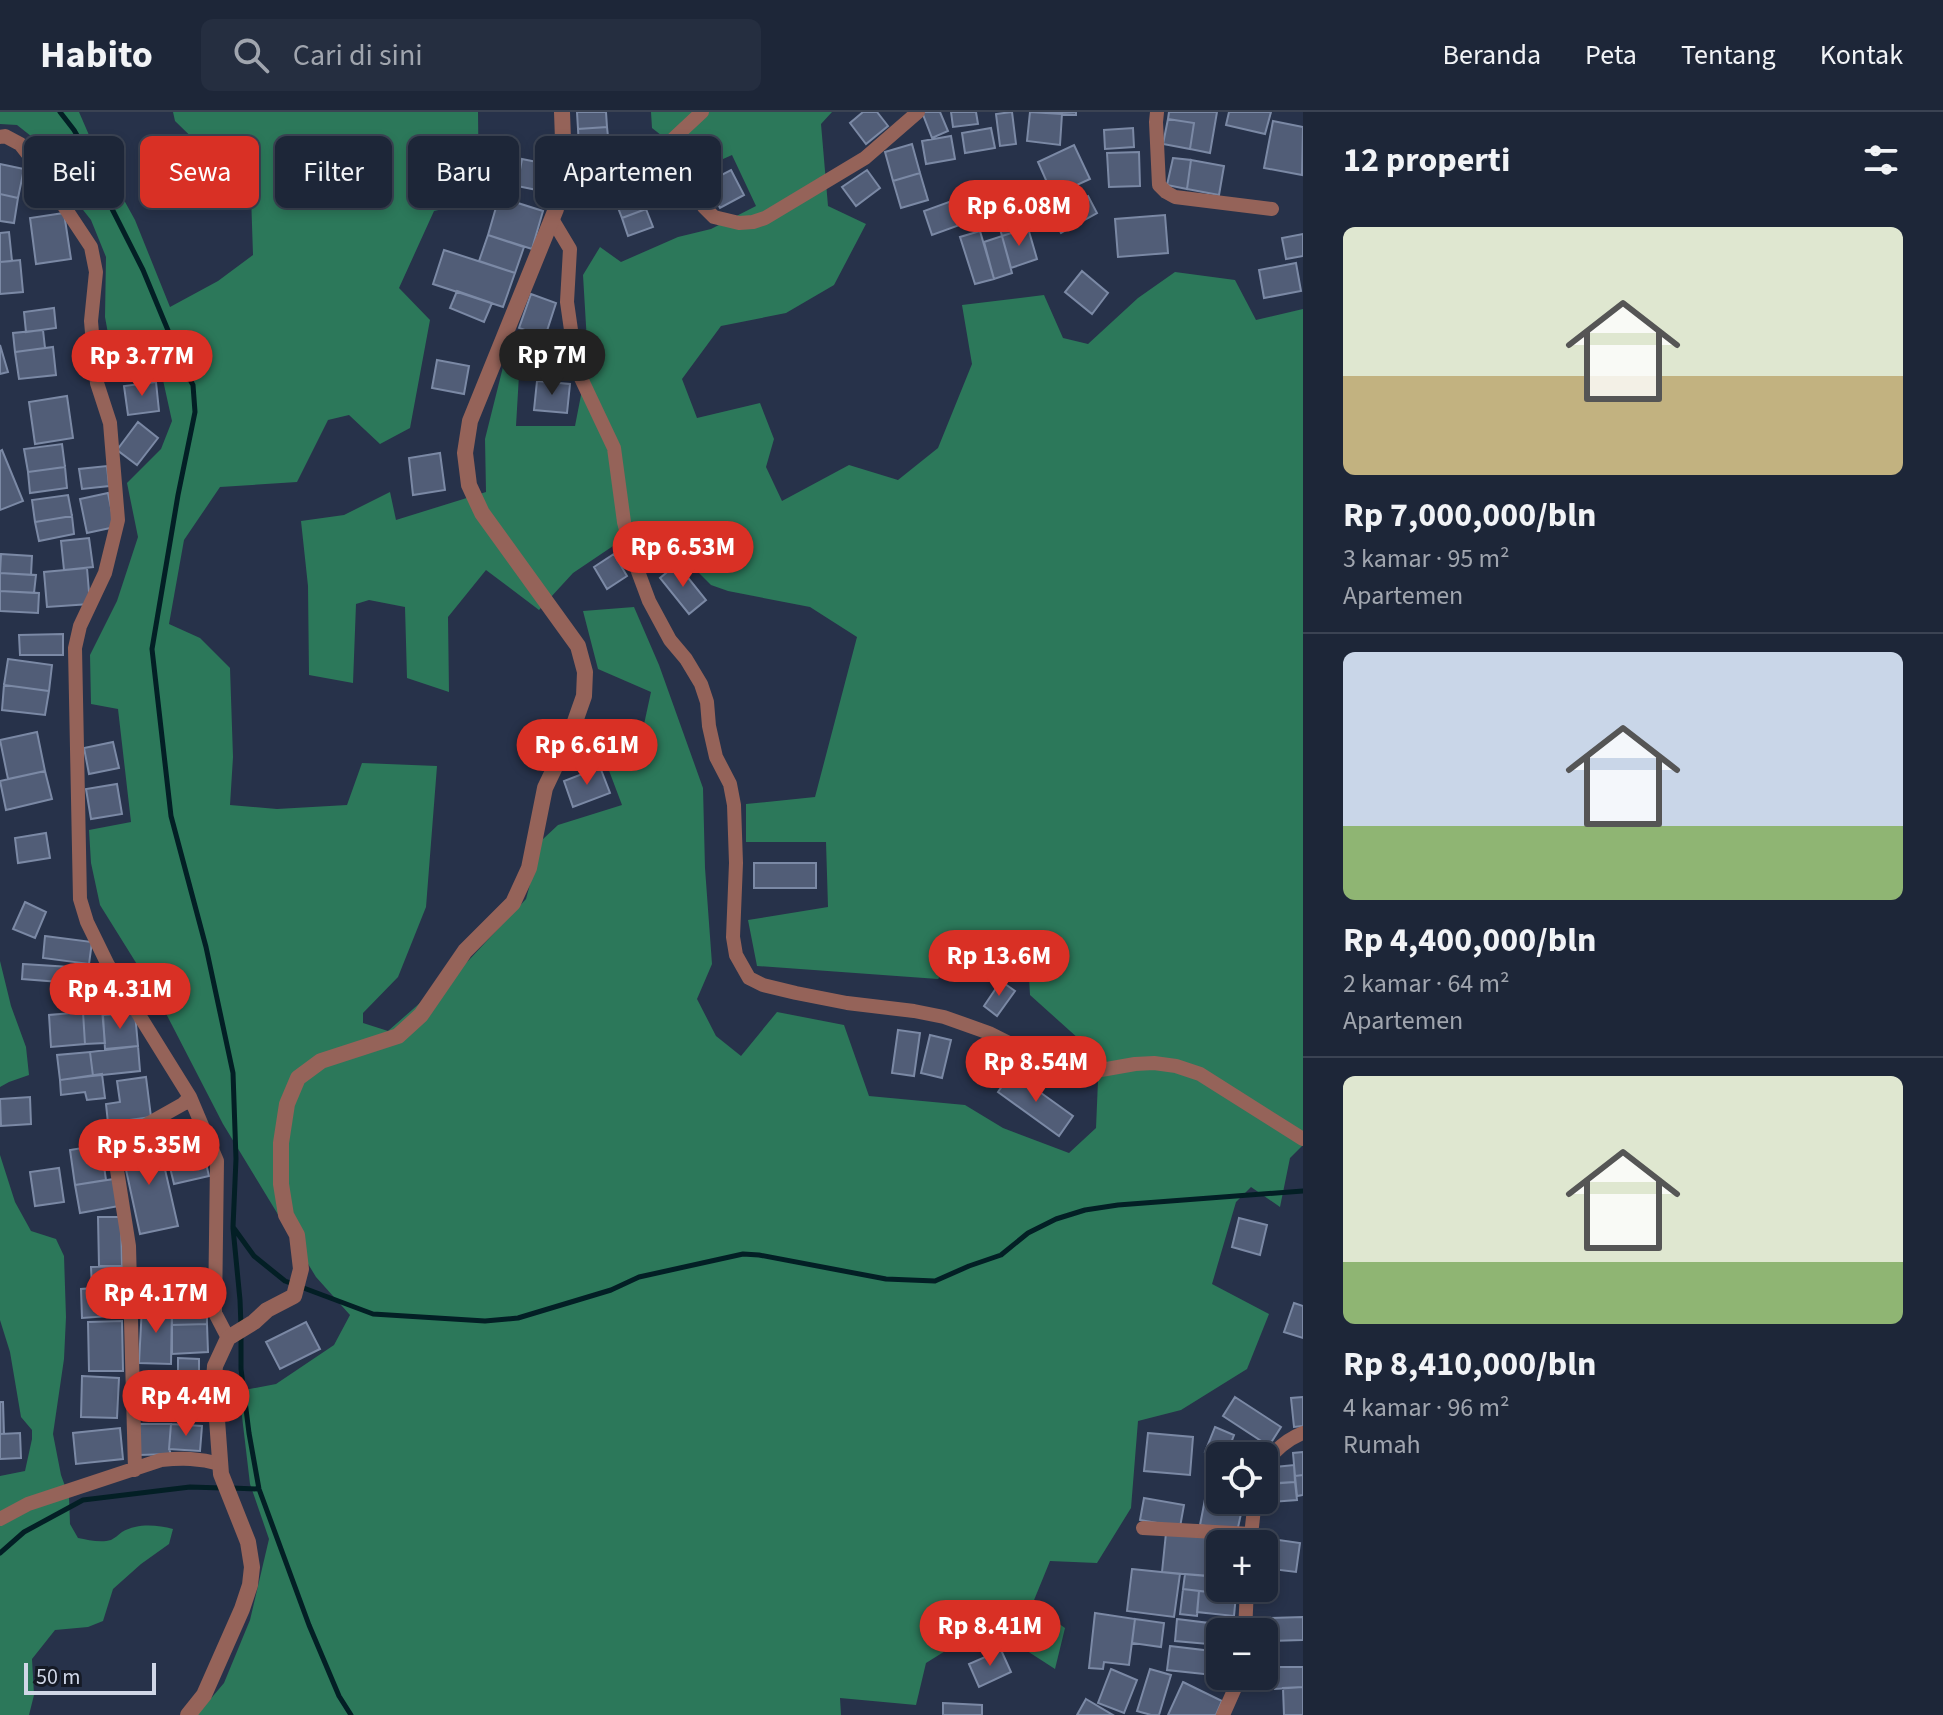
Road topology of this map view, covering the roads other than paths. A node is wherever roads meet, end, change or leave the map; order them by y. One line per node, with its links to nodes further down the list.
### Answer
1 (562, 112): 5 (street)
2 (702, 112): 6 (street)
3 (918, 112): 9 (street)
4 (1157, 112): 10 (street)
5 (563, 136)
6 (676, 136)
7 (0, 137): 12 (street)
8 (555, 208): 11 (street)
9 (705, 208)
10 (1272, 209)
11 (552, 219): 13 (street); 14 (street)
12 (190, 1097): 14 (street); 18 (street)
13 (1303, 1139)
14 (228, 1338): 17 (street)
15 (1303, 1433): 16 (street)
16 (1278, 1448)
17 (220, 1469): 18 (street); 23 (street)
18 (135, 1470): 19 (street)
19 (0, 1519)
20 (1143, 1528): 21 (street)
21 (1206, 1534)
22 (1234, 1690): 24 (street)
23 (188, 1715)
24 (1223, 1715)

